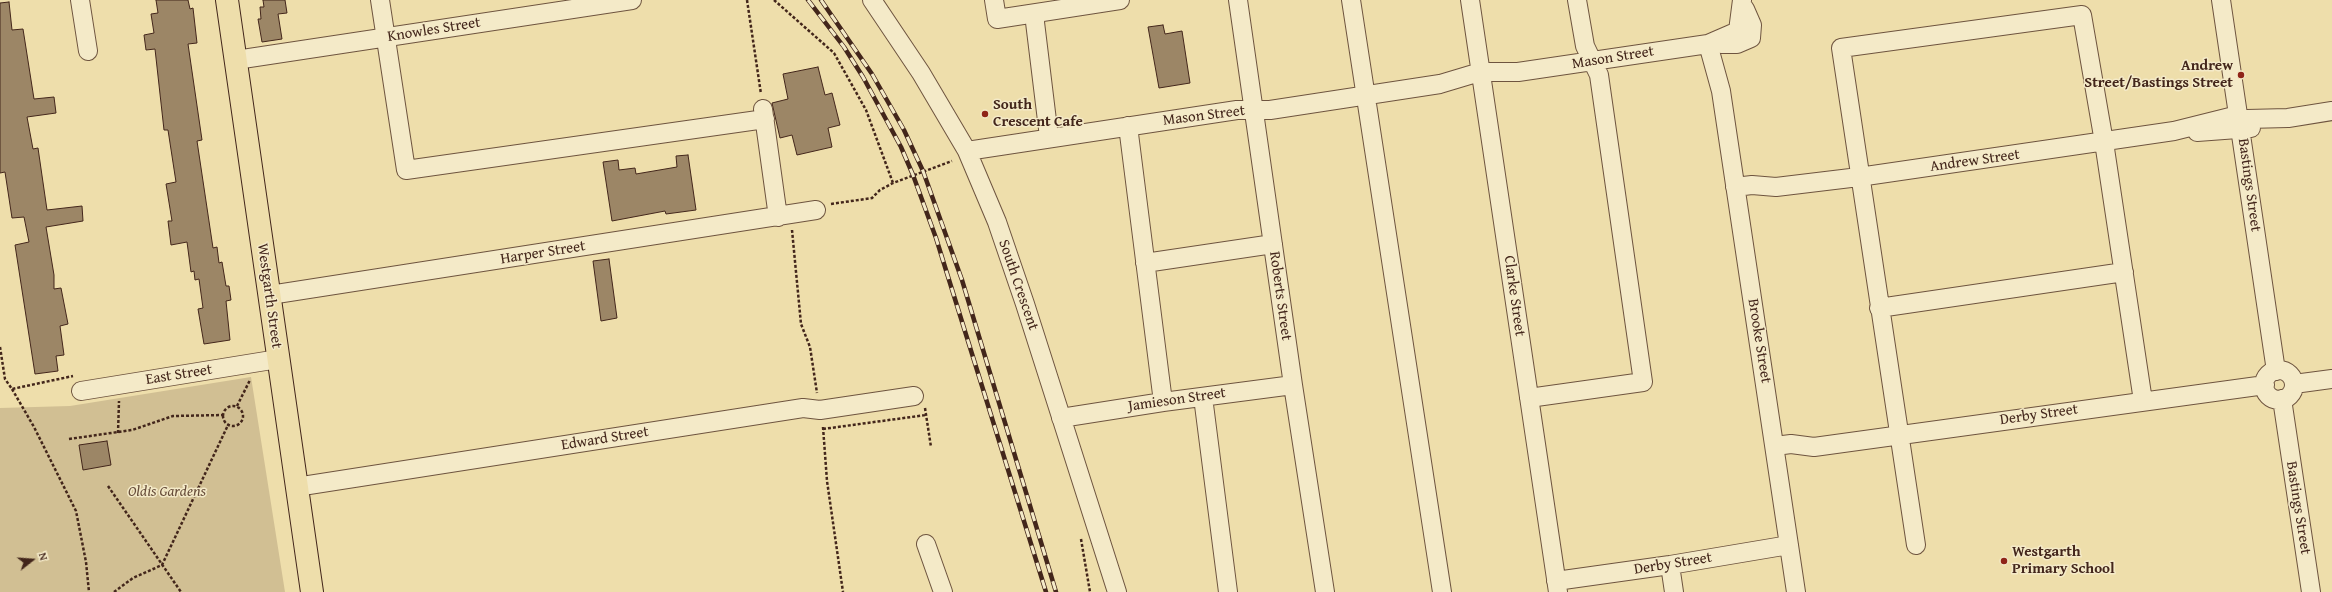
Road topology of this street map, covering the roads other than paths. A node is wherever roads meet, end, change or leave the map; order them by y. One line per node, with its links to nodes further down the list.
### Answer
1 (80, 0): 17 (street)
2 (227, 0): 18 (main road, Westgarth Street)
3 (380, 0): 15 (street)
4 (632, 0): 15 (street, Knowles Street)
5 (872, 0): 28 (street, South Crescent)
6 (994, 0): 14 (street)
7 (1120, 0): 14 (street)
8 (1238, 0): 22 (street, Roberts Street)
9 (1351, 0): 21 (street)
10 (1470, 0): 20 (street, Clarke Street)
11 (1577, 0): 19 (street)
12 (2221, 0): 24 (street, Bastings Street)
13 (1742, 2): 16 (street, Mason Street)
14 (1034, 14): 26 (street)
15 (386, 37): 18 (street, Knowles Street); 32 (street)
16 (1716, 43): 19 (street, Mason Street); 30 (street, Brooke Street)
17 (88, 51)
18 (236, 60): 36 (main road, Westgarth Street)
19 (1592, 62): 20 (street, Mason Street); 46 (street)
20 (1481, 78): 21 (street, Mason Street); 46 (street, Clarke Street)
21 (1366, 94): 22 (street, Mason Street); 65 (street)
22 (1253, 110): 25 (street, Mason Street); 33 (street, Roberts Street)
23 (2332, 111): 24 (street, Andrew Street)
24 (2240, 124): 27 (street, Andrew Street); 39 (street, Bastings Street)
25 (1128, 126): 26 (street, Mason Street); 34 (street)
26 (1049, 138): 28 (street, Mason Street)
27 (2104, 142): 29 (street, Andrew Street); 29 (street); 35 (street)
28 (968, 151): 51 (street, South Crescent)
29 (1859, 177): 30 (street, Andrew Street); 37 (street)
30 (1736, 193): 53 (street, Brooke Street)
31 (816, 210): 32 (street, Harper Street)
32 (778, 217): 36 (street, Harper Street)
33 (1273, 244): 34 (street); 44 (street, Roberts Street)
34 (1145, 263): 50 (street)
35 (2124, 272): 37 (street); 49 (street)
36 (270, 295): 38 (main road, Westgarth Street)
37 (1880, 308): 52 (street)
38 (278, 360): 41 (street, East Street); 54 (main road, Westgarth Street)
39 (2276, 371): 42 (street); 43 (street)
40 (2332, 379): 43 (street)
41 (77, 383)
42 (2265, 384): 48 (street); 49 (street, Derby Street)
43 (2294, 384): 48 (street)
44 (1293, 385): 45 (street, Jamieson Street); 64 (street, Roberts Street)
45 (1203, 397): 50 (street, Jamieson Street); 63 (street)
46 (1529, 398): 59 (street, Clarke Street)
47 (918, 399): 54 (street, Edward Street)
48 (2282, 399): 68 (street, Bastings Street)
49 (2143, 401): 52 (street, Derby Street)
50 (1163, 402): 51 (street, Jamieson Street)
51 (1061, 418): 62 (street, South Crescent)
52 (1899, 434): 53 (street, Derby Street); 57 (street)
53 (1776, 452): 56 (street, Brooke Street)
54 (296, 487): 60 (main road, Westgarth Street)
55 (926, 544): 61 (street)
56 (1789, 545): 58 (street, Derby Street); 67 (street, Brooke Street)
57 (1916, 545)
58 (1670, 565): 59 (street, Derby Street); 66 (street)
59 (1557, 586)
60 (312, 592)
61 (943, 592)
62 (1117, 592)
63 (1228, 592)
64 (1325, 592)
65 (1442, 592)
66 (1674, 592)
67 (1796, 592)
68 (2311, 592)

